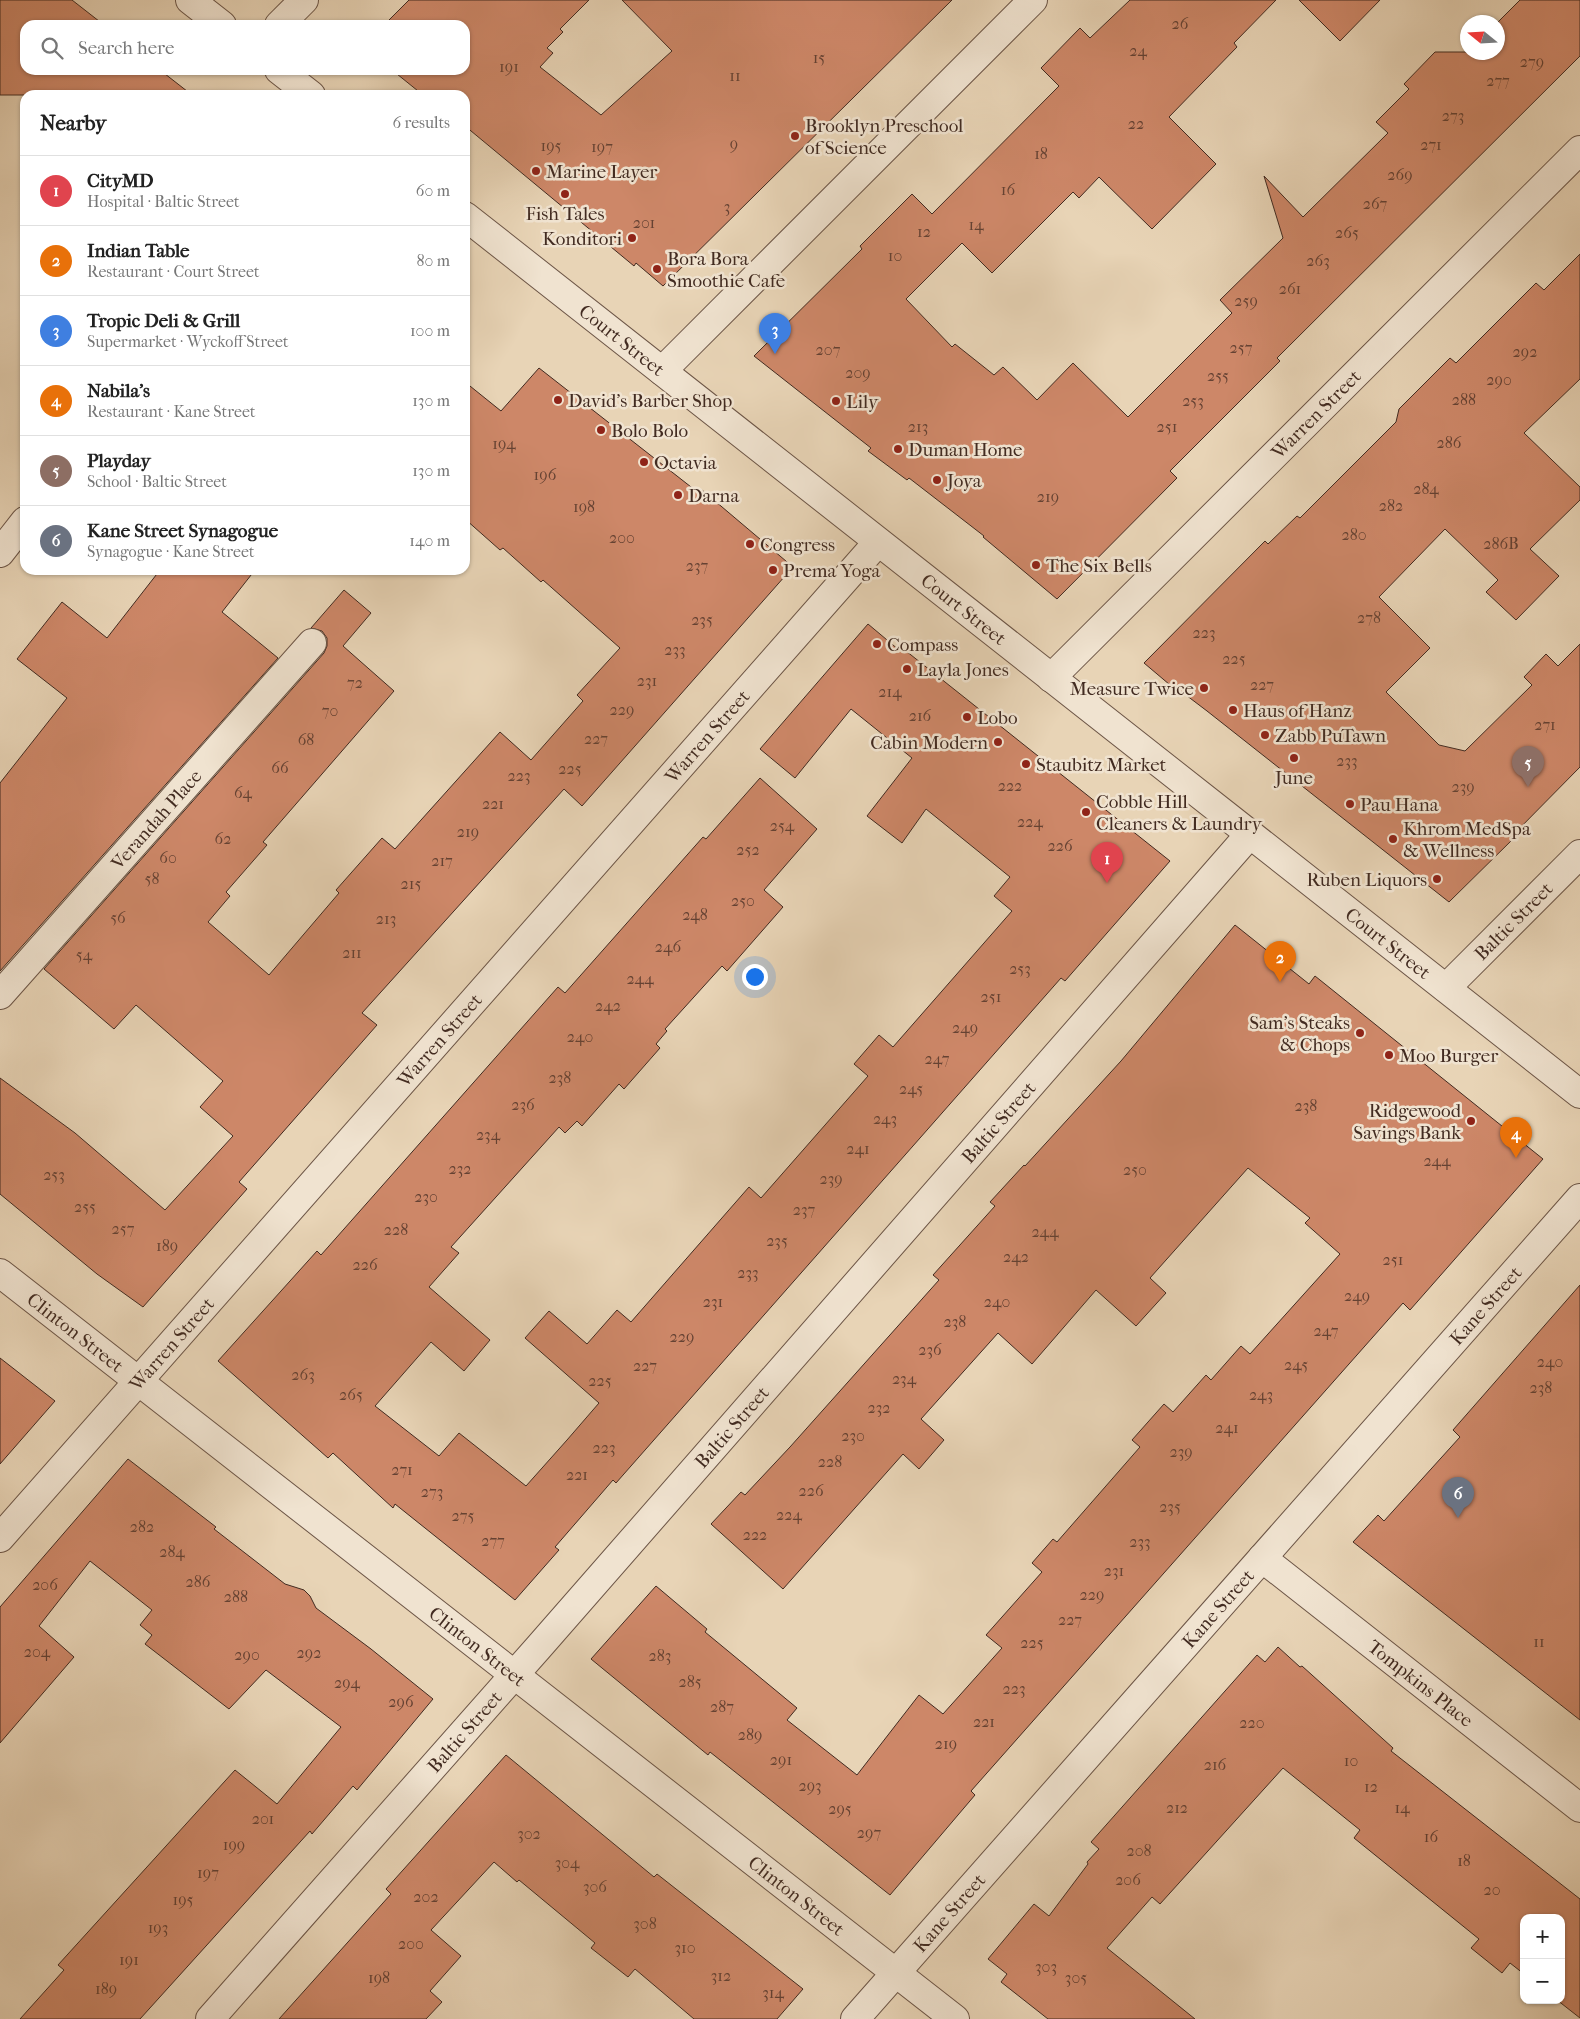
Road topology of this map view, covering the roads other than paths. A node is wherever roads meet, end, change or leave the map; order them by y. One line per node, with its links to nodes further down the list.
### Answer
1 (190, 0): 4 (street)
2 (304, 0): 5 (street)
3 (1033, 0): 10 (street)
4 (216, 20)
5 (284, 20)
6 (285, 75): 7 (street)
7 (305, 90)
8 (1580, 150): 15 (street, Warren Street)
9 (470, 220): 10 (street, Court Street)
10 (662, 371): 12 (street, Court Street)
11 (20, 527): 13 (street)
12 (878, 542): 15 (street, Court Street); 23 (street, Warren Street)
13 (0, 553)
14 (312, 642): 19 (street, Verandah Place)
15 (1051, 678): 16 (street, Court Street)
16 (1250, 834): 18 (street, Court Street); 26 (street, Baltic Street)
17 (1580, 854): 18 (street, Baltic Street)
18 (1446, 988): 20 (street, Court Street)
19 (0, 995)
20 (1580, 1094)
21 (1580, 1198): 25 (street, Kane Street)
22 (0, 1273): 23 (street, Clinton Street)
23 (140, 1381): 24 (street, Warren Street); 26 (street, Clinton Street)
24 (0, 1538)
25 (1262, 1558): 27 (street, Tompkins Place); 28 (street, Kane Street)
26 (514, 1676): 28 (street, Clinton Street); 29 (street, Baltic Street)
27 (1580, 1808)
28 (896, 1972): 30 (street, Kane Street); 31 (street, Clinton Street)
29 (210, 2019)
30 (855, 2019)
31 (955, 2019)

